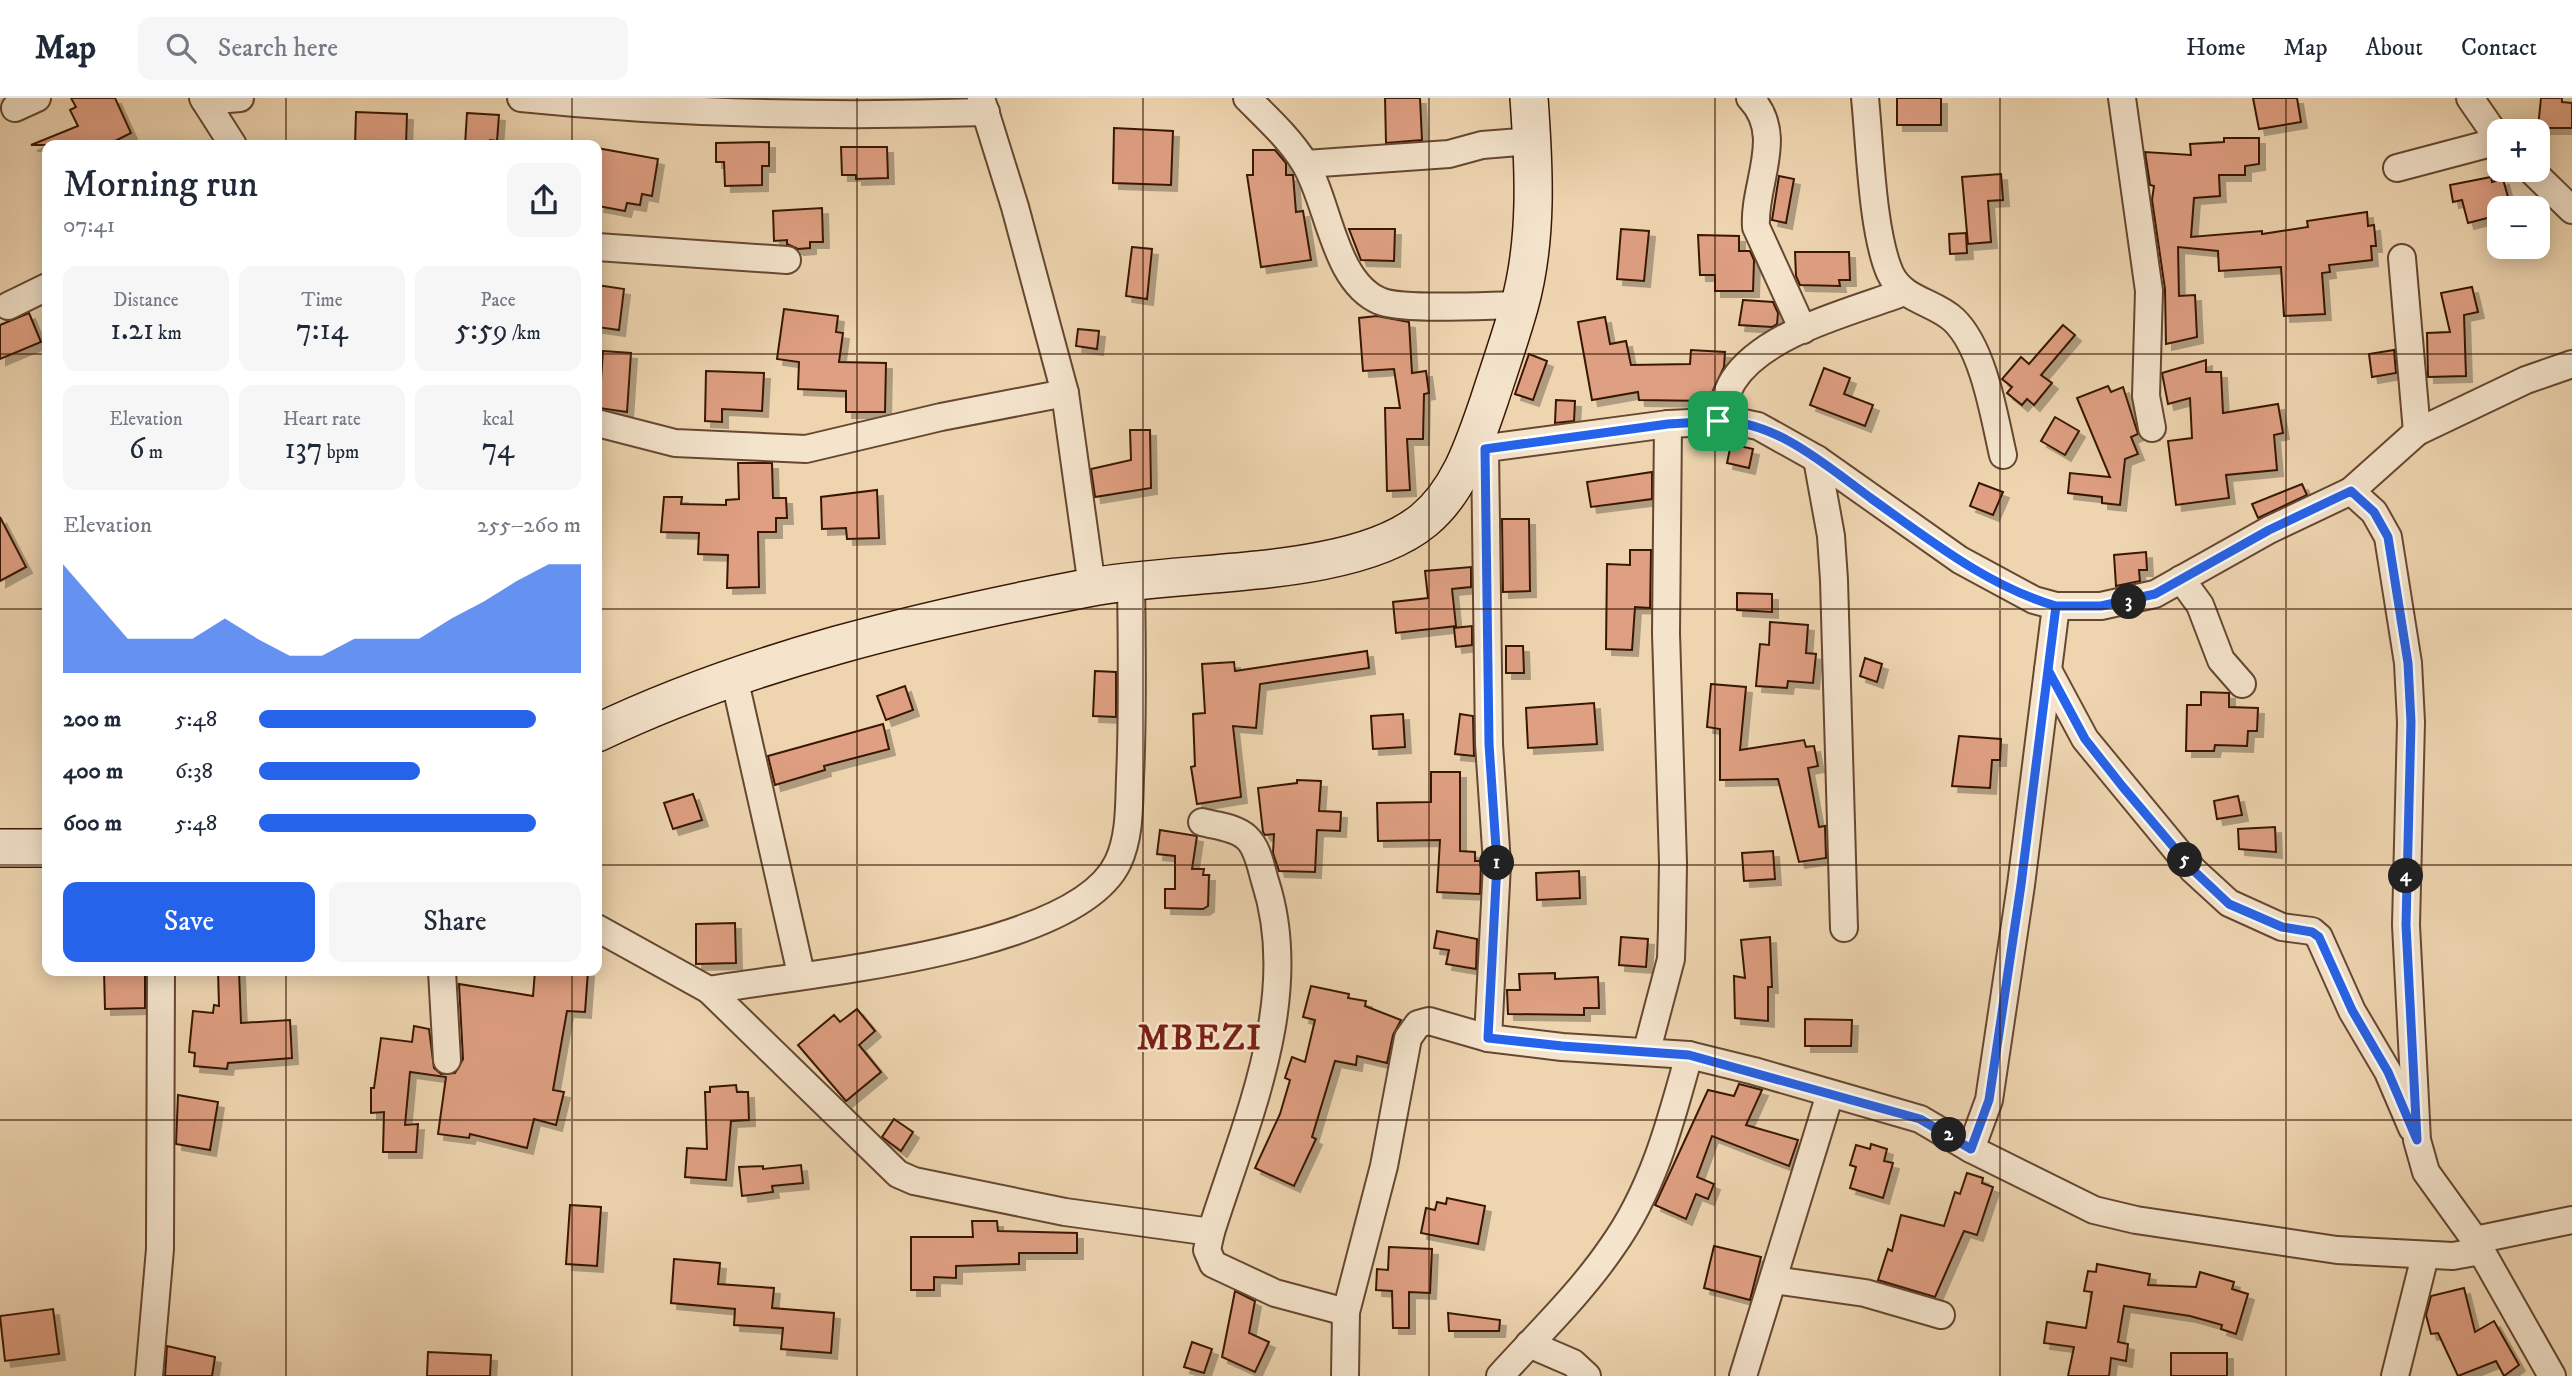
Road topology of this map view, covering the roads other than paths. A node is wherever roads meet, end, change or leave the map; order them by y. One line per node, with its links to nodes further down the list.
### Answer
1 (240, 98): 9 (street)
2 (522, 98): 10 (street)
3 (1247, 98): 15 (street)
4 (1529, 98): 13 (street)
5 (1750, 98): 26 (street)
6 (1865, 98): 23 (street)
7 (2122, 98): 32 (street)
8 (2470, 98): 11 (street)
9 (204, 99): 12 (street)
10 (983, 105): 28 (street)
11 (2487, 123)
12 (230, 140)
13 (1532, 141): 15 (street); 24 (street)
14 (2487, 144): 16 (street)
15 (1306, 164): 24 (street)
16 (2397, 168)
17 (2543, 182): 18 (street)
18 (2572, 210)
19 (602, 247): 21 (street)
20 (2402, 258): 33 (street)
21 (787, 260)
22 (42, 289): 25 (street)
23 (1904, 292): 26 (street); 35 (street)
24 (1520, 305): 34 (street)
25 (8, 306)
26 (1803, 330): 29 (street)
27 (2572, 365): 33 (street)
28 (1065, 393): 30 (street); 40 (street)
29 (1718, 421): 31 (street); 36 (street)
30 (602, 424)
31 (1668, 424): 34 (street); 56 (street)
32 (2152, 428)
33 (2417, 432): 37 (street)
34 (1479, 450): 39 (street); 55 (street)
35 (2003, 455)
36 (1817, 459): 41 (street); 49 (street)
37 (2351, 491): 38 (street); 60 (street)
38 (2181, 579): 41 (street); 44 (street)
39 (1131, 582): 40 (street); 51 (street)
40 (1092, 587): 43 (street)
41 (2056, 606): 42 (street)
42 (2048, 670): 60 (street); 61 (street)
43 (734, 677): 45 (street); 51 (street)
44 (2242, 684)
45 (602, 731)
46 (1202, 822): 63 (street)
47 (0, 848): 48 (street)
48 (42, 848)
49 (1844, 928)
50 (602, 931): 54 (street)
51 (801, 974): 54 (street)
52 (161, 976): 70 (street)
53 (442, 976): 58 (street)
54 (709, 990): 63 (street)
55 (1488, 1038): 56 (street); 67 (street)
56 (1647, 1050): 57 (street)
57 (1689, 1055): 59 (street); 69 (street)
58 (447, 1060)
59 (1830, 1094): 61 (street); 66 (street)
60 (2417, 1140): 64 (street)
61 (1971, 1149): 65 (street)
62 (2572, 1220): 64 (street)
63 (1211, 1231): 67 (street)
64 (2478, 1245): 65 (street); 76 (street)
65 (2425, 1256): 75 (street)
66 (1774, 1280): 68 (street); 74 (street)
67 (1346, 1312): 71 (street)
68 (1941, 1315)
69 (1529, 1345): 72 (street); 73 (street)
70 (149, 1376)
71 (1345, 1376)
72 (1500, 1376)
73 (1587, 1376)
74 (1744, 1376)
75 (2395, 1376)
76 (2552, 1376)

